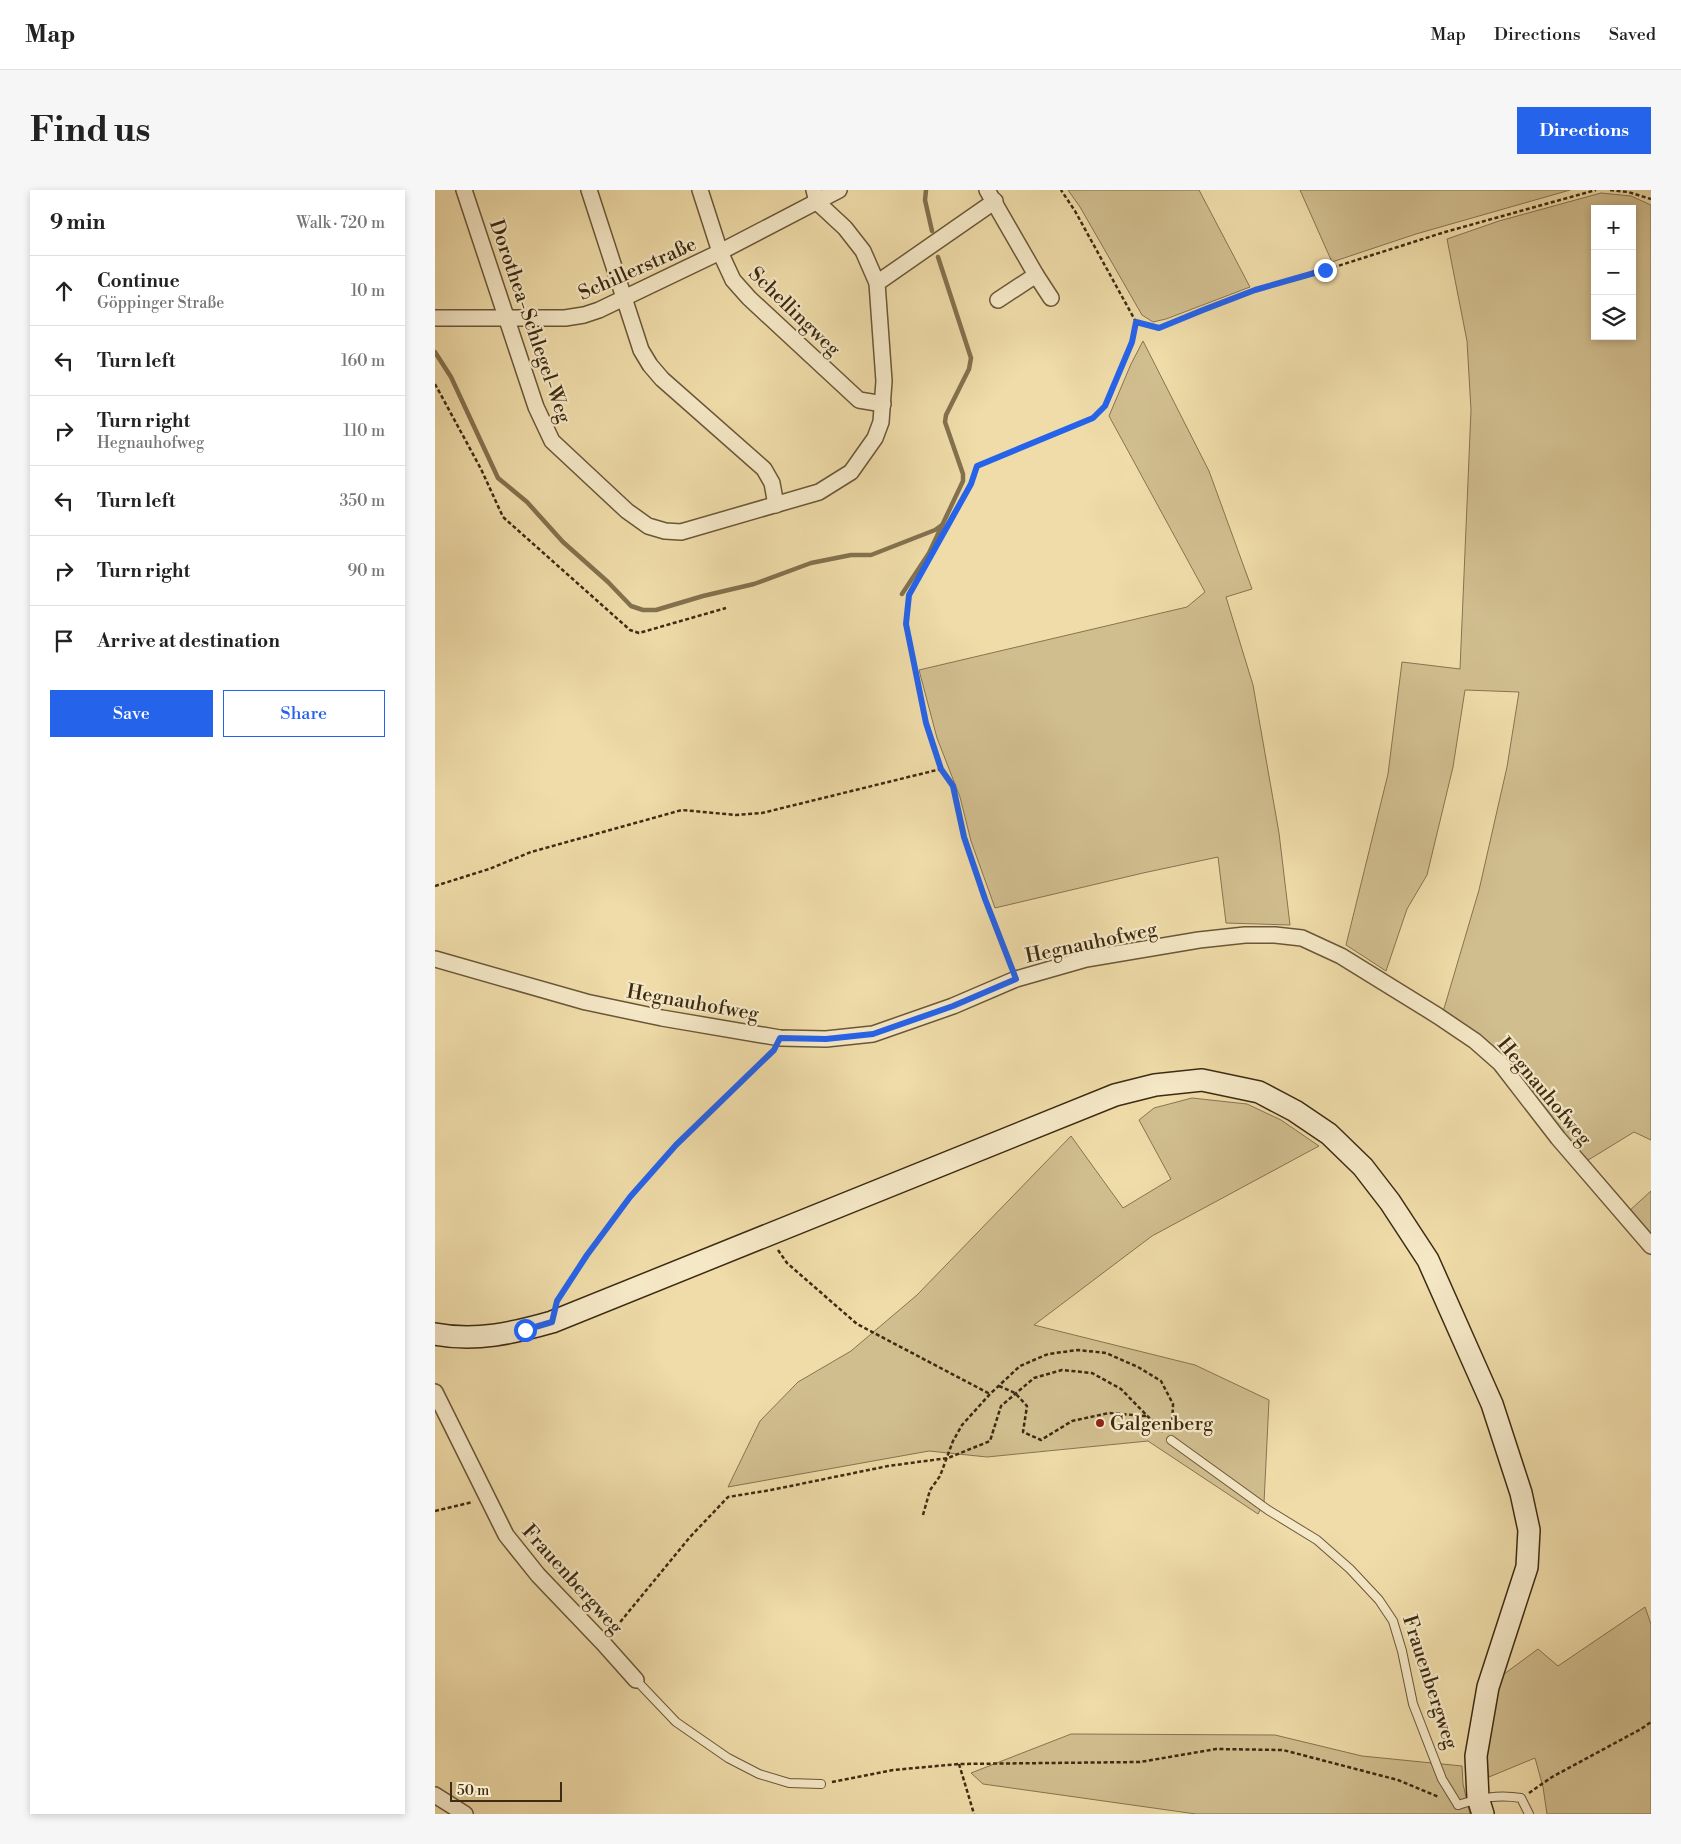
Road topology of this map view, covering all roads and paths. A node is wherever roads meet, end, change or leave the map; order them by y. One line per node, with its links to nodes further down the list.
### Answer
1 (465, 190): 18 (street, Dorothea-Schlegel-Weg)
2 (589, 190): 14 (street)
3 (700, 190): 11 (street, Schellingweg)
4 (839, 190): 8 (street, Schillerstraße)
5 (1061, 190): 19 (path)
6 (1596, 190): 19 (path)
7 (1610, 190): 10 (path)
8 (816, 196): 11 (street, Schillerstraße); 13 (street, Dorothea-Schlegel-Weg)
9 (991, 196): 12 (street); 13 (street)
10 (1651, 199)
11 (720, 252): 14 (street, Schillerstraße); 21 (street, Schellingweg)
12 (1036, 275): 15 (street); 16 (street)
13 (877, 283): 21 (street, Dorothea-Schlegel-Weg)
14 (624, 298): 18 (street, Schillerstraße); 22 (street)
15 (1051, 298)
16 (998, 300)
17 (435, 318): 18 (street, Schillerstraße)
18 (507, 319): 22 (street, Dorothea-Schlegel-Weg)
19 (1136, 322): 24 (path)
20 (435, 384): 23 (path)
21 (883, 404): 22 (street, Dorothea-Schlegel-Weg)
22 (776, 505)
23 (726, 608)
24 (941, 769): 25 (path); 27 (path)
25 (435, 886)
26 (435, 959): 28 (street, Hegnauhofweg)
27 (1016, 979): 28 (street, Hegnauhofweg); 30 (street, Hegnauhofweg)
28 (780, 1038): 31 (path)
29 (768, 1234): 31 (main road); 36 (path); 51 (main road)
30 (1651, 1246)
31 (552, 1322): 32 (main road)
32 (435, 1334)
33 (999, 1386): 35 (path); 36 (path); 38 (path)
34 (435, 1392): 40 (street, Frauenbergweg)
35 (1015, 1393): 37 (path); 37 (path); 39 (path)
36 (990, 1394): 39 (path)
37 (1147, 1416): 38 (path)
38 (1171, 1440): 50 (lane, Frauenbergweg)
39 (947, 1458): 42 (path); 43 (path)
40 (487, 1499): 41 (path); 43 (street, Frauenbergweg)
41 (435, 1511)
42 (923, 1514)
43 (603, 1643): 44 (street, Frauenbergweg)
44 (636, 1680): 47 (lane)
45 (1651, 1722): 49 (path)
46 (959, 1764): 47 (path); 50 (path); 53 (path)
47 (821, 1784)
48 (435, 1795): 52 (street)
49 (1521, 1798): 51 (lane); 55 (lane)
50 (1459, 1805): 51 (lane); 54 (lane)
51 (1481, 1806)
52 (465, 1814)
53 (974, 1814)
54 (1454, 1814)
55 (1529, 1814)

